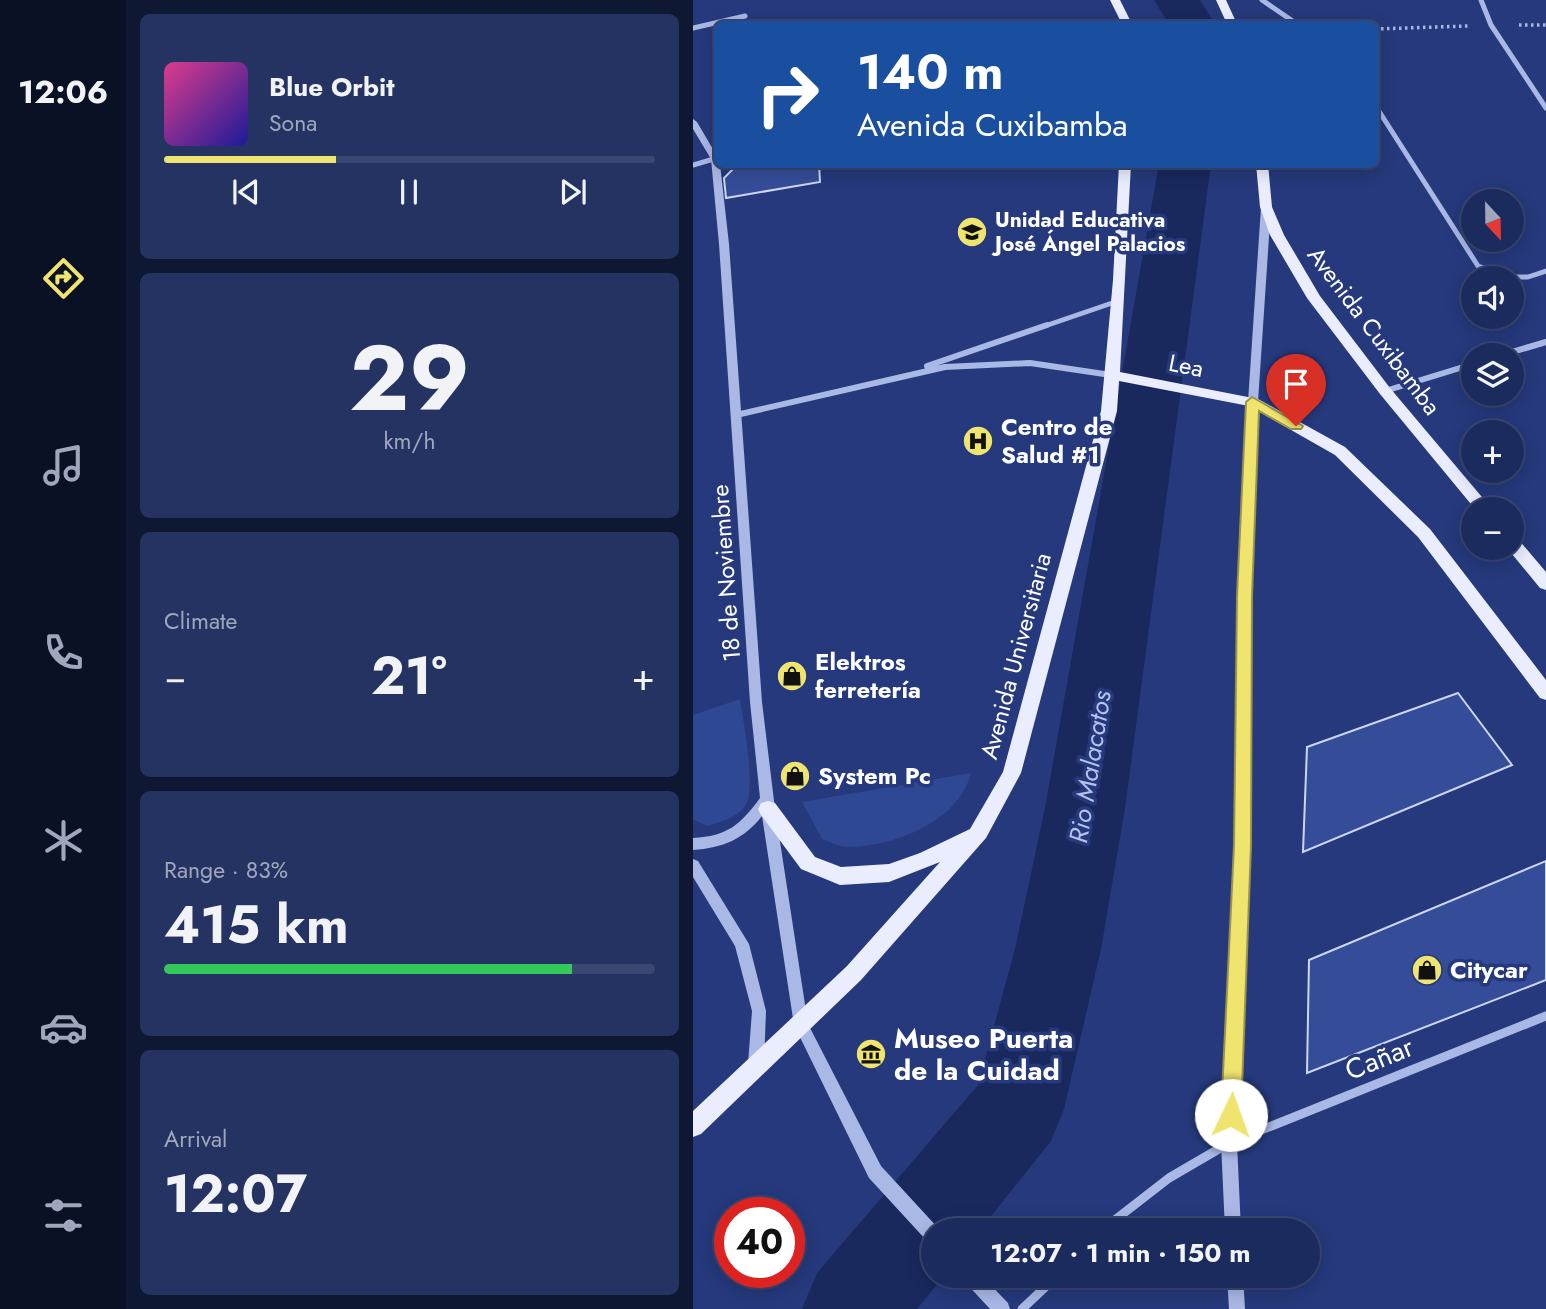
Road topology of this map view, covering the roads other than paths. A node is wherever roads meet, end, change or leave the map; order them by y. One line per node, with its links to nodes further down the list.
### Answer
1 (1115, 0): 7 (main road)
2 (1221, 0): 8 (main road)
3 (1262, 0): 9 (street)
4 (1482, 0): 12 (street)
5 (745, 16): 6 (street)
6 (723, 21)
7 (1126, 21)
8 (1227, 21)
9 (1293, 21)
10 (714, 23): 11 (street)
11 (693, 28)
12 (1546, 108)
13 (1379, 111): 22 (street)
14 (693, 122): 15 (street, 18 de Noviembre)
15 (714, 156)
16 (714, 160): 17 (street)
17 (693, 165)
18 (717, 168): 31 (street, 18 de Noviembre)
19 (1125, 168): 23 (main road, Avenida Universitaria)
20 (1262, 168): 21 (main road, Avenida Cuxibamba)
21 (1266, 207): 29 (main road, Avenida Cuxibamba); 30 (street)
22 (1546, 271)
23 (1118, 301): 27 (street); 28 (main road, Avenida Universitaria)
24 (1546, 342): 25 (street)
25 (1524, 348)
26 (1461, 368): 29 (street)
27 (903, 374): 28 (street); 31 (street)
28 (1112, 375): 30 (main road, Lea); 37 (main road, Avenida Universitaria)
29 (1385, 391): 32 (main road, Avenida Cuxibamba)
30 (1252, 402): 35 (main road); 44 (street)
31 (736, 415): 36 (street, 18 de Noviembre)
32 (1474, 497)
33 (1524, 557): 34 (main road)
34 (1546, 584)
35 (1546, 693)
36 (768, 803): 37 (main road); 38 (street); 41 (street, 18 de Noviembre)
37 (979, 832): 41 (main road, Avenida Universitaria)
38 (693, 844)
39 (693, 865): 42 (street)
40 (1546, 1016): 44 (street, Cañar)
41 (801, 1025): 42 (main road, Avenida Universitaria); 47 (street, 18 de Noviembre)
42 (756, 1064): 43 (main road, Avenida Universitaria)
43 (693, 1126)
44 (1229, 1143): 45 (street, Cañar); 46 (street)
45 (1117, 1218)
46 (1232, 1218)
47 (921, 1222)
48 (982, 1288): 51 (street)
49 (1044, 1288): 52 (street)
50 (1236, 1288): 53 (street)
51 (1002, 1309)
52 (1022, 1309)
53 (1237, 1309)

